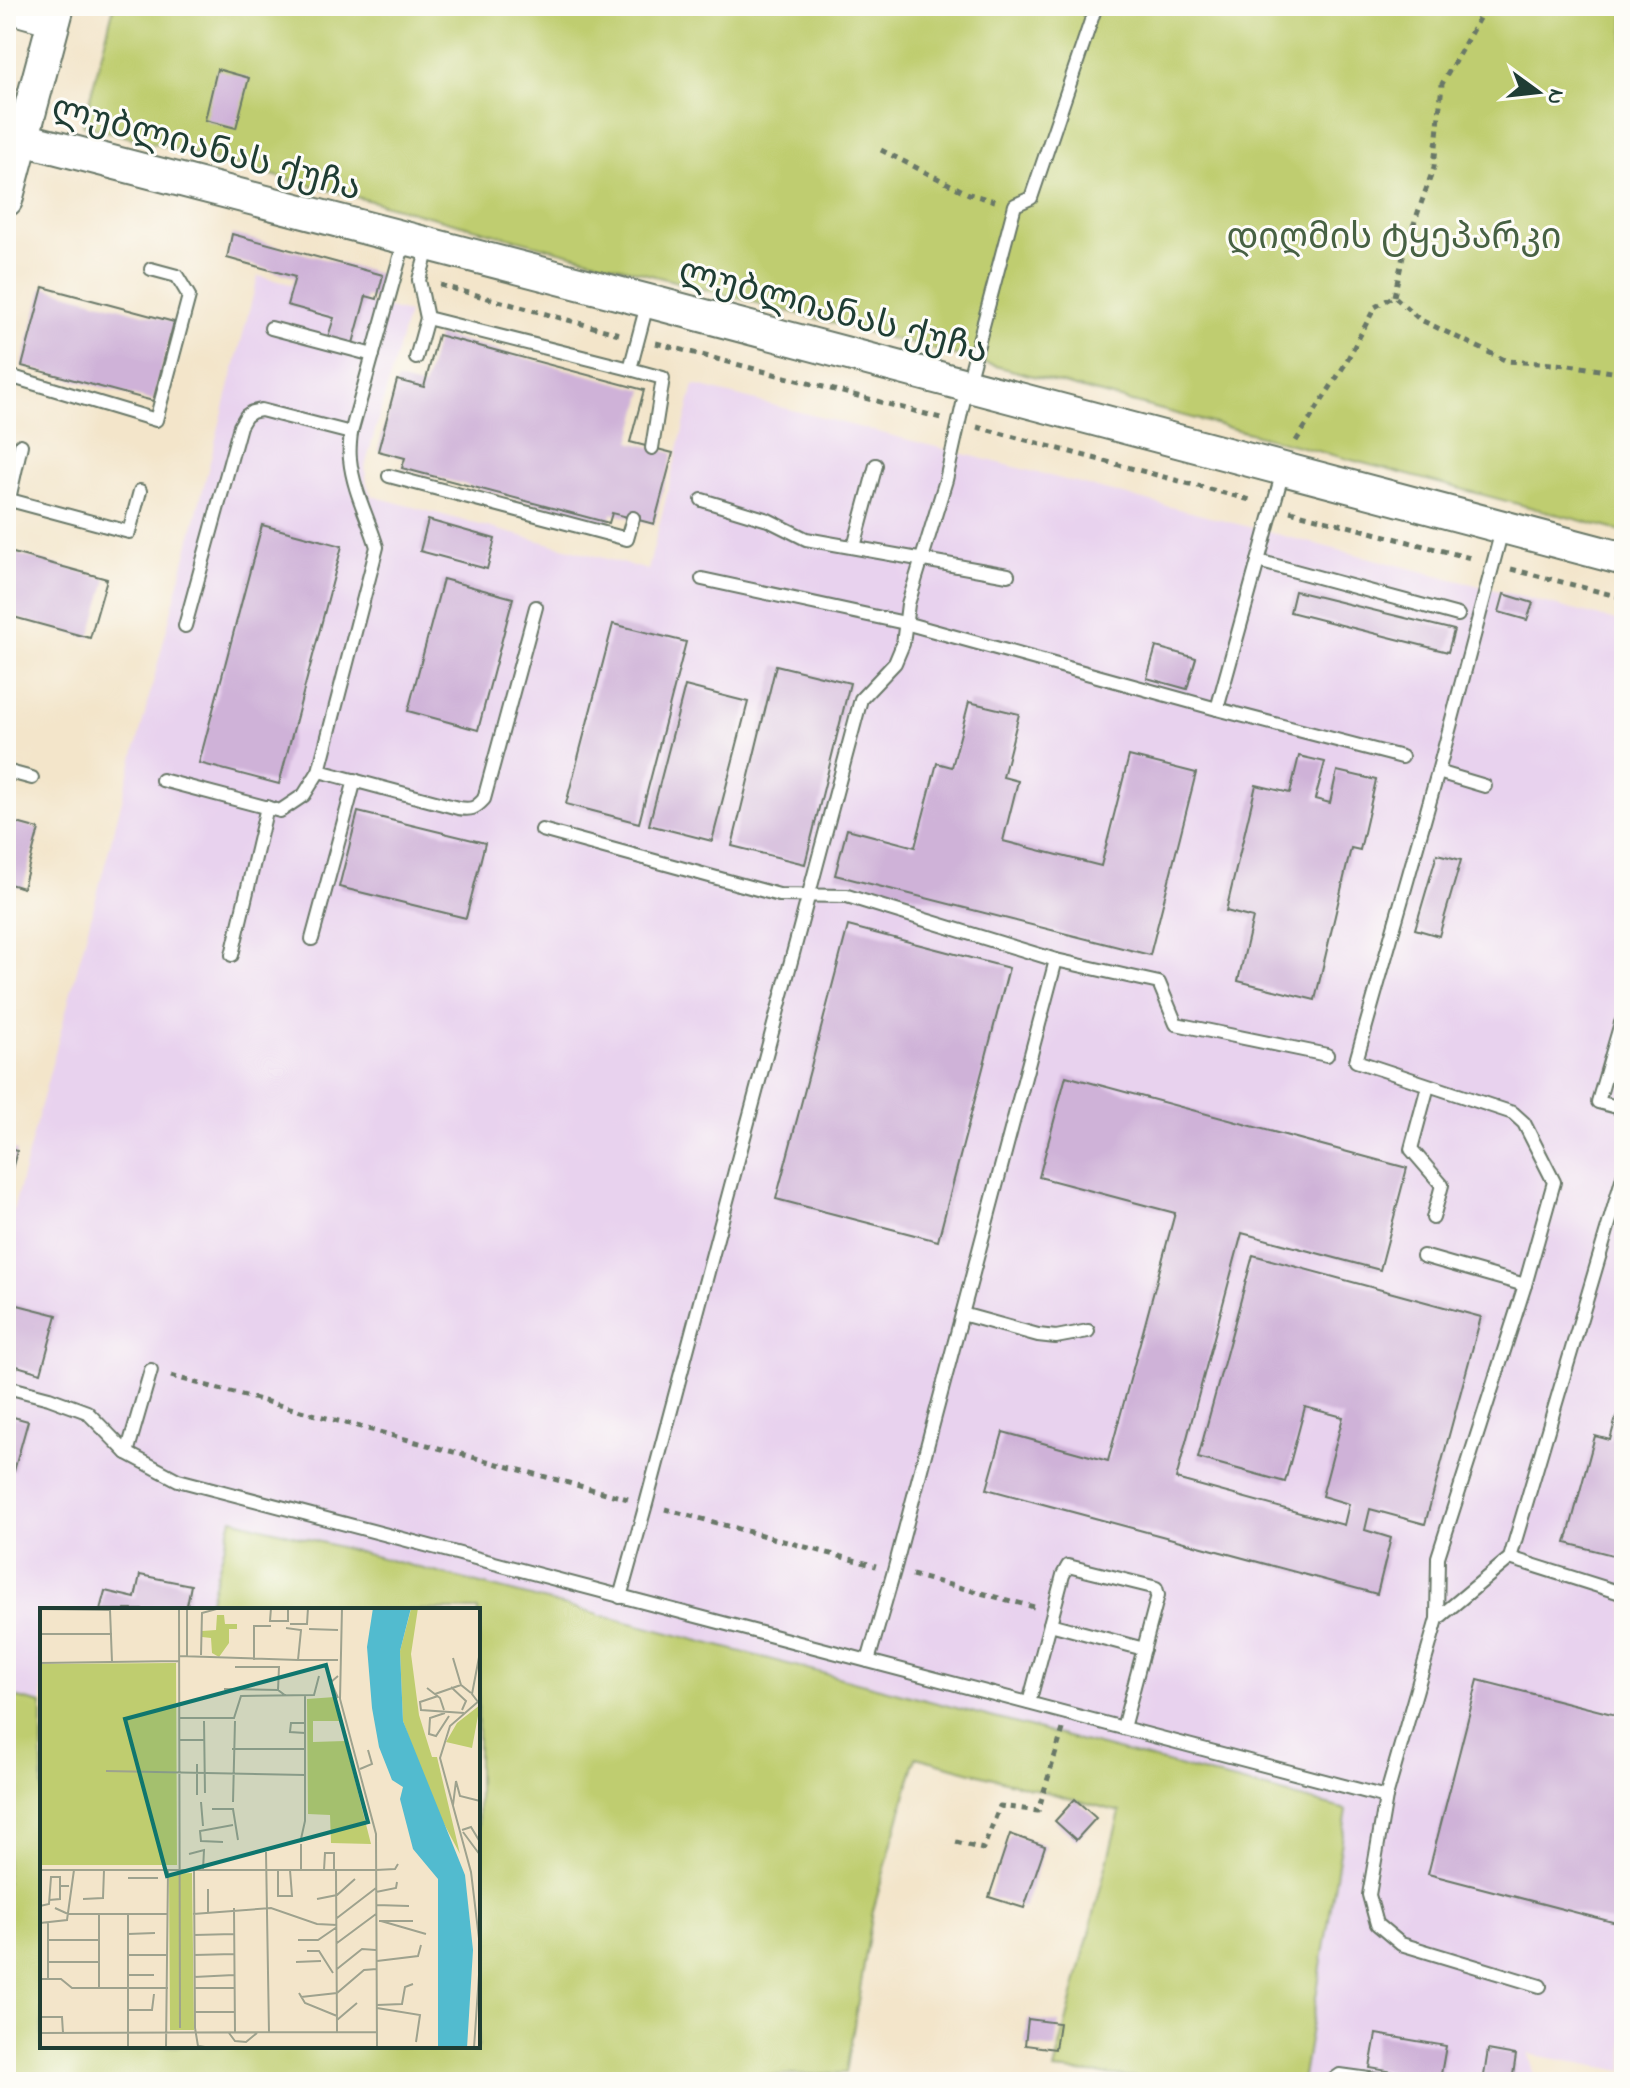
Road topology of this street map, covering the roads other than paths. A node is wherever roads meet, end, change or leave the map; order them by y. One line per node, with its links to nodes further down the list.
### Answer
1 (7, 6): 3 (street)
2 (1096, 6): 15 (lane)
3 (56, 12): 4 (street)
4 (23, 139): 5 (street); 6 (street, ლუბლიანას ქუჩა)
5 (6, 200)
6 (417, 242): 8 (street, ლუბლიანას ქუჩა); 9 (lane); 11 (lane)
7 (151, 269): 14 (lane)
8 (648, 301): 13 (lane); 15 (street, ლუბლიანას ქუჩა)
9 (427, 318): 12 (lane); 13 (lane)
10 (271, 328): 11 (lane)
11 (373, 355): 16 (lane)
12 (416, 358)
13 (630, 369): 18 (lane)
14 (6, 375)
15 (967, 386): 20 (street, ლუბლიანას ქუჩა); 28 (lane)
16 (351, 433): 36 (lane); 40 (lane)
17 (21, 445): 23 (lane)
18 (652, 448)
19 (876, 465): 27 (lane)
20 (1284, 468): 26 (street, ლუბლიანას ქუჩა); 30 (lane)
21 (389, 476): 25 (lane)
22 (140, 491): 23 (lane)
23 (7, 499)
24 (702, 500): 27 (lane)
25 (633, 518)
26 (1503, 527): 29 (street, ლუბლიანას ქუჩა); 41 (lane)
27 (854, 547): 28 (lane)
28 (922, 559): 31 (lane); 35 (lane)
29 (1624, 559)
30 (1258, 561): 34 (lane); 37 (lane)
31 (1008, 575)
32 (702, 579): 35 (lane)
33 (536, 607): 44 (lane)
34 (1458, 615)
35 (905, 623): 37 (lane); 48 (lane)
36 (185, 626)
37 (1217, 709): 38 (lane)
38 (1402, 757)
39 (6, 771): 42 (lane)
40 (319, 771): 44 (lane); 46 (lane)
41 (1438, 772): 45 (lane); 54 (lane)
42 (32, 778)
43 (162, 780): 46 (lane)
44 (355, 780): 49 (lane)
45 (1485, 786)
46 (267, 807): 50 (lane)
47 (542, 830): 48 (lane)
48 (810, 896): 51 (lane); 67 (lane)
49 (312, 939)
50 (232, 955)
51 (1056, 960): 53 (lane); 60 (lane)
52 (1624, 1024): 55 (lane)
53 (1327, 1055)
54 (1428, 1086): 57 (lane); 59 (lane)
55 (1624, 1109)
56 (1624, 1173): 65 (lane)
57 (1433, 1218)
58 (1423, 1256): 59 (lane)
59 (1525, 1285): 69 (lane)
60 (962, 1314): 61 (lane); 71 (lane)
61 (1088, 1331)
62 (151, 1370): 64 (lane)
63 (11, 1388): 64 (lane)
64 (127, 1453): 67 (lane)
65 (1510, 1558): 66 (lane); 69 (lane)
66 (1624, 1594)
67 (620, 1597): 71 (lane)
68 (1052, 1618): 70 (lane); 70 (lane); 72 (lane)
69 (1437, 1619): 74 (lane)
70 (1144, 1649): 73 (lane)
71 (868, 1661): 72 (lane)
72 (1029, 1703): 73 (lane)
73 (1123, 1728): 74 (lane)
74 (1386, 1797): 75 (lane)
75 (1540, 1986)
76 (1330, 2082): 77 (lane)
77 (1391, 2082)

